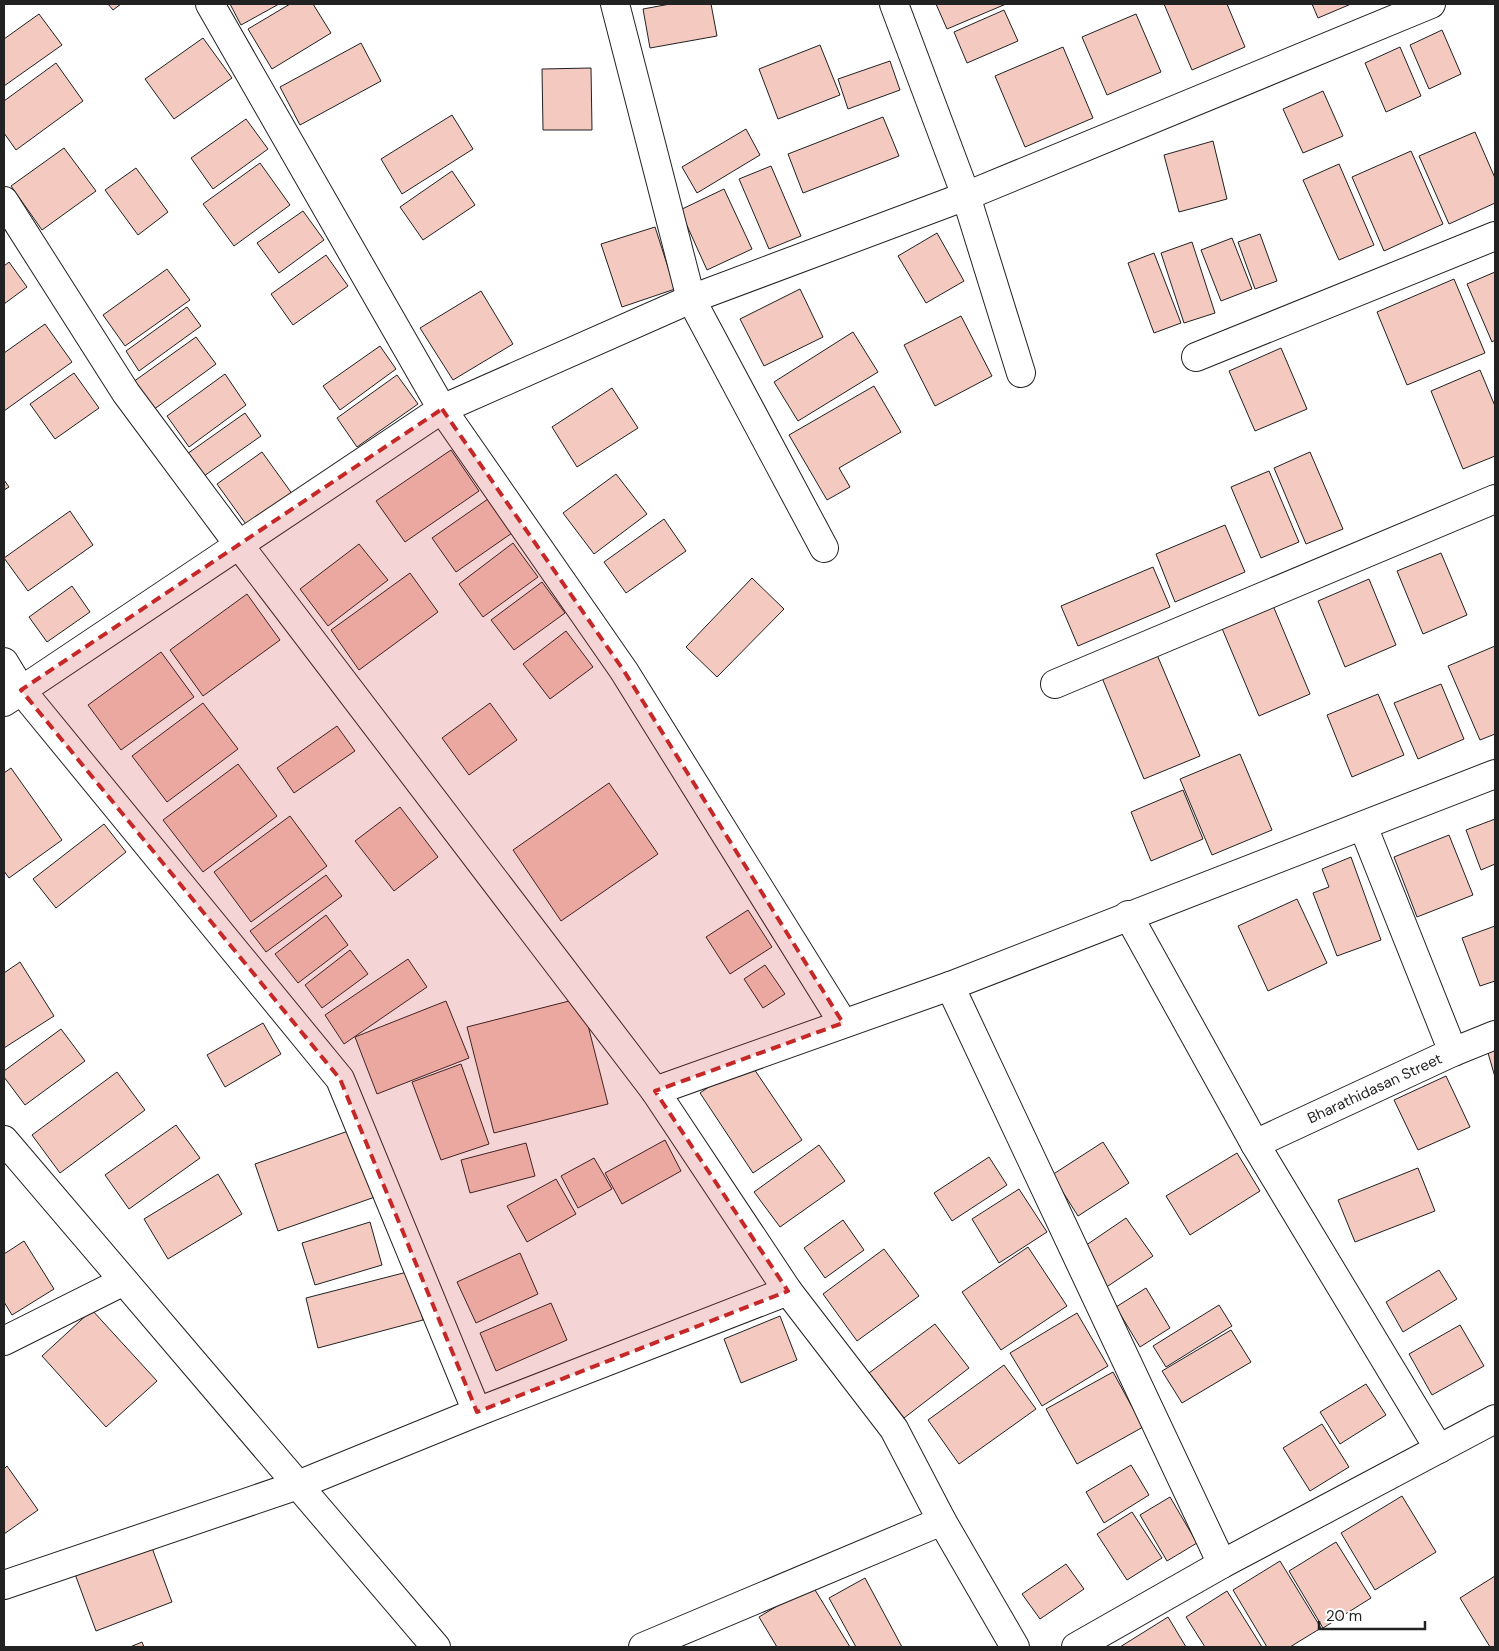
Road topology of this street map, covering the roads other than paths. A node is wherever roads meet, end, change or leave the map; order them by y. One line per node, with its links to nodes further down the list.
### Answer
1 (210, 4): 11 (street)
2 (615, 4): 8 (street)
3 (894, 4): 5 (street)
4 (1431, 4): 5 (street)
5 (966, 196): 8 (street); 10 (street)
6 (4, 200): 13 (street)
7 (1495, 236): 9 (street)
8 (691, 299): 11 (street); 14 (street)
9 (1196, 357)
10 (1021, 373)
11 (442, 409): 13 (street); 22 (street)
12 (1495, 498): 16 (street)
13 (238, 545): 17 (street); 25 (street)
14 (824, 548)
15 (4, 662): 17 (street)
16 (1055, 684)
17 (12, 696): 31 (street)
18 (1495, 774): 19 (street)
19 (1362, 826): 20 (street); 24 (street)
20 (1128, 916): 21 (street); 27 (street)
21 (950, 986): 22 (street); 36 (street)
22 (843, 1023): 25 (street)
23 (1495, 1035): 24 (street, Bharathidasan Street)
24 (1453, 1052): 27 (street, Bharathidasan Street)
25 (655, 1090): 29 (street)
26 (4, 1140): 28 (street)
27 (1255, 1144): 33 (street)
28 (124, 1281): 30 (street); 34 (street)
29 (788, 1291): 31 (street); 35 (street)
30 (4, 1341)
31 (476, 1412): 34 (street)
32 (1495, 1419): 33 (street)
33 (1439, 1449): 36 (street)
34 (298, 1485): 37 (street); 38 (street)
35 (942, 1521): 39 (street); 40 (street)
36 (1222, 1564): 41 (street)
37 (4, 1585)
38 (424, 1644)
39 (643, 1647)
40 (1015, 1647)
41 (1076, 1647)

